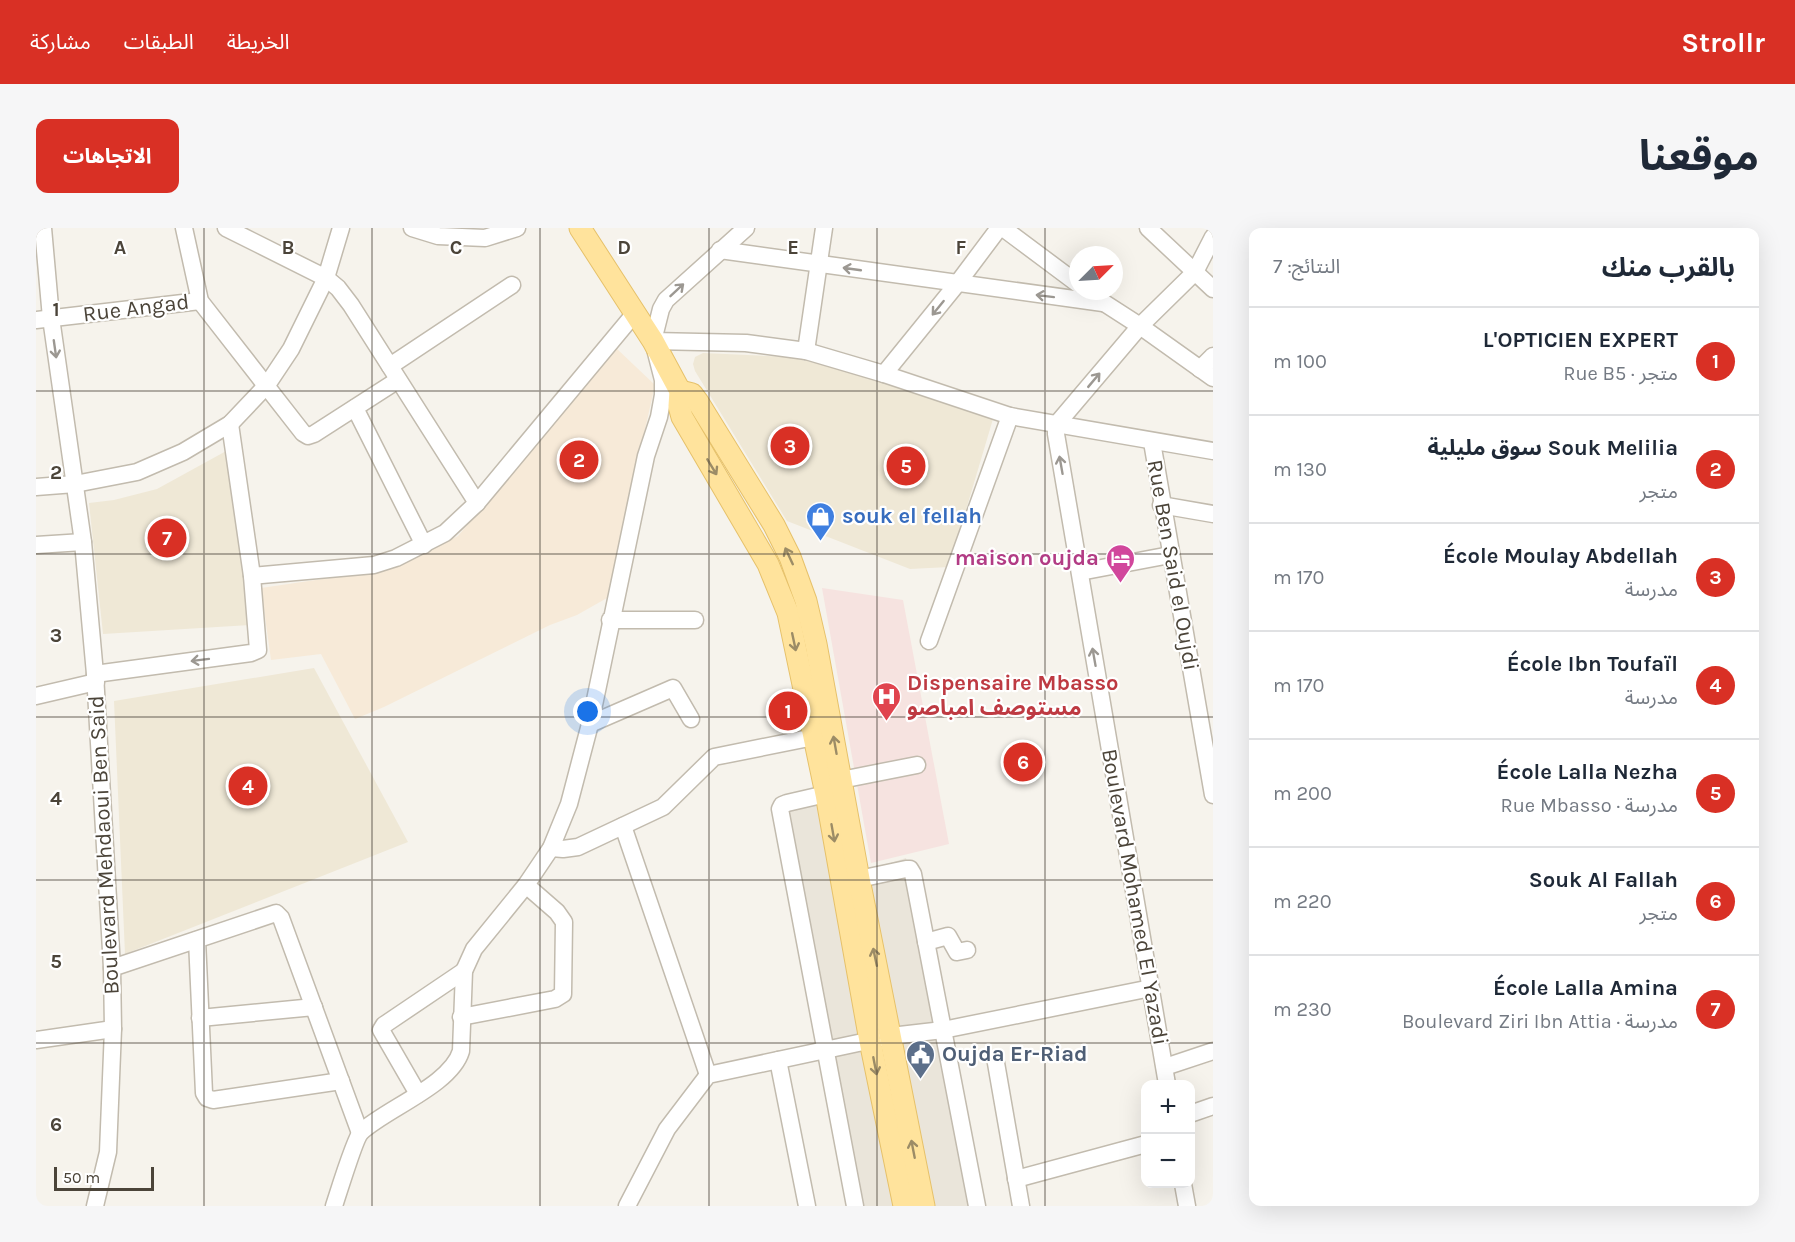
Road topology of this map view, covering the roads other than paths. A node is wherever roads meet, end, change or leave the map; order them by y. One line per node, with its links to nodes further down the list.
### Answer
1 (43, 228): 27 (street, Boulevard Mehdaoui Ben Said)
2 (184, 228): 24 (street)
3 (226, 228): 19 (street)
4 (341, 228): 19 (street)
5 (412, 228): 13 (street)
6 (517, 228): 13 (street)
7 (580, 228): 26 (main road)
8 (746, 228): 15 (street)
9 (824, 228): 16 (street)
10 (999, 228): 20 (street)
11 (1003, 228): 18 (street)
12 (1148, 228): 17 (street)
13 (437, 232)
14 (1213, 237): 17 (street)
15 (720, 250): 16 (street); 29 (street, one-way to 15)
16 (819, 264): 20 (street, one-way to 16); 30 (street)
17 (1195, 272): 22 (street); 28 (street)
18 (1069, 277)
19 (326, 278): 32 (street); 35 (street)
20 (957, 284): 25 (street, one-way to 20); 33 (street, one-way to 33)
21 (512, 285): 32 (street)
22 (1213, 289)
23 (1099, 300): 25 (street)
24 (200, 301): 27 (street, Rue Angad); 35 (street)
25 (1103, 303): 28 (street)
26 (635, 313): 29 (main road); 45 (street)
27 (43, 319): 43 (street, Boulevard Mehdaoui Ben Said, one-way to 43)
28 (1140, 326): 34 (street); 40 (street, one-way to 28)
29 (653, 341): 30 (street); 36 (main road); 54 (street)
30 (806, 351): 33 (street)
31 (1213, 356): 34 (street)
32 (394, 373): 37 (street); 45 (street)
33 (884, 374): 38 (street)
34 (1207, 374)
35 (267, 385): 37 (street); 39 (street)
36 (680, 391): 61 (main road, one-way to 61); 63 (main road, one-way to 36)
37 (355, 408): 50 (street)
38 (1010, 416): 40 (street); 56 (street)
39 (230, 424): 43 (street); 53 (street)
40 (1056, 425): 41 (street); 52 (street, Boulevard Mohamed El Yazadi, one-way to 40)
41 (1152, 442): 42 (street); 46 (street, Rue Ben Said el Oujdi)
42 (1213, 452)
43 (75, 484): 44 (street); 48 (street, Boulevard Mehdaoui Ben Said)
44 (36, 487)
45 (477, 503): 50 (street)
46 (1161, 505): 47 (street); 51 (street, Rue Ben Said el Oujdi)
47 (1213, 514)
48 (83, 542): 49 (street); 57 (street, Boulevard Mehdaoui Ben Said)
49 (36, 545)
50 (424, 545): 53 (street)
51 (1170, 555): 52 (street); 64 (street, Rue Ben Said el Oujdi)
52 (1080, 572): 74 (street, Boulevard Mohamed El Yazadi, one-way to 52)
53 (252, 576): 57 (street, one-way to 57)
54 (610, 620): 55 (street); 60 (street)
55 (695, 620)
56 (928, 641)
57 (95, 678): 58 (street); 72 (street, Boulevard Mehdaoui Ben Said)
58 (36, 696)
59 (691, 719): 60 (street)
60 (590, 724): 66 (street)
61 (814, 737): 63 (main road); 65 (street)
62 (917, 765): 63 (street)
63 (833, 787): 67 (main road); 82 (main road, one-way to 82); 83 (street)
64 (1213, 795)
65 (623, 826): 66 (street); 88 (street)
66 (551, 848): 68 (street)
67 (859, 879): 70 (street); 80 (main road, one-way to 67)
68 (526, 885): 73 (street); 76 (street)
69 (197, 940): 72 (street); 75 (street); 77 (street)
70 (926, 942): 71 (street); 79 (street)
71 (967, 950)
72 (112, 968): 78 (street, Boulevard Mehdaoui Ben Said)
73 (464, 970): 76 (street); 91 (street)
74 (1151, 988): 79 (street); 87 (street, Boulevard Mohamed El Yazadi)
75 (314, 1007): 77 (street); 90 (street)
76 (461, 1017): 91 (street)
77 (200, 1018): 90 (street)
78 (113, 1029): 81 (street); 98 (street, Boulevard Mehdaoui Ben Said)
79 (943, 1030): 80 (street); 105 (street)
80 (891, 1036): 82 (street); 104 (main road, one-way to 80)
81 (36, 1040)
82 (870, 1041): 83 (street); 103 (main road, one-way to 103)
83 (824, 1050): 85 (street); 102 (street)
84 (1213, 1051): 87 (street)
85 (778, 1060): 88 (street); 101 (street)
86 (996, 1063): 96 (street)
87 (1165, 1067): 89 (street, Boulevard Mohamed El Yazadi)
88 (708, 1075): 100 (street)
89 (1167, 1080)
90 (341, 1081): 94 (street)
91 (418, 1094): 94 (street)
92 (1213, 1106): 93 (street)
93 (1195, 1113)
94 (360, 1133): 99 (street)
95 (1141, 1145): 96 (street)
96 (1016, 1179): 106 (street)
97 (1184, 1188): 107 (street)
98 (95, 1206)
99 (334, 1206)
100 (627, 1206)
101 (807, 1206)
102 (855, 1206)
103 (904, 1206)
104 (924, 1206)
105 (977, 1206)
106 (1021, 1206)
107 (1187, 1206)

